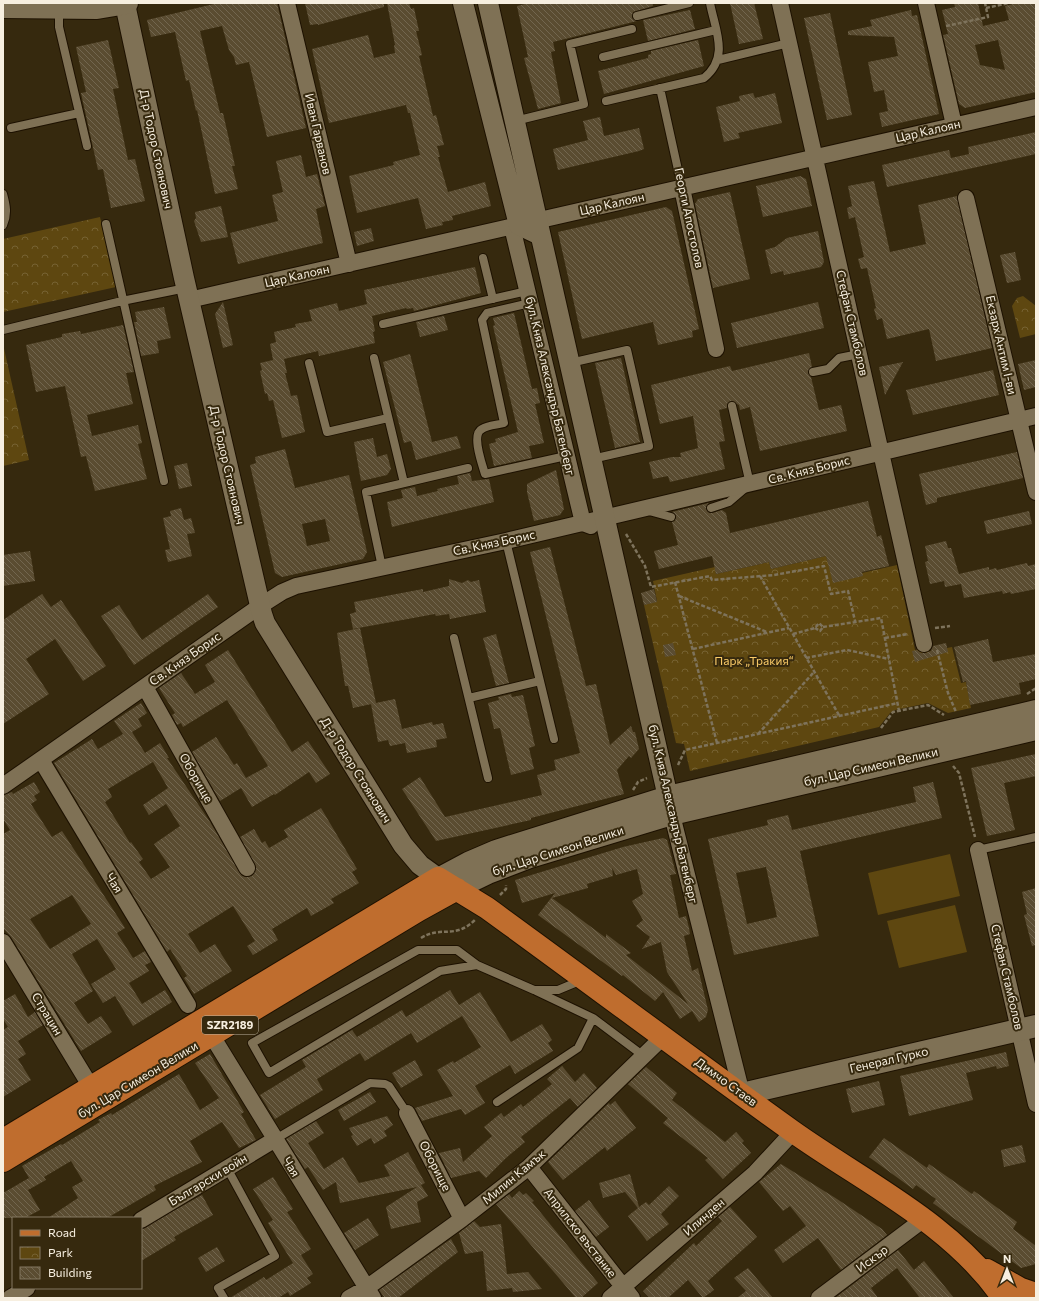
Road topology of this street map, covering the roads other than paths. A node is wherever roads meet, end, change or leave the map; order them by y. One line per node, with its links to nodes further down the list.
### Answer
1 (125, 3): 10 (main road); 34 (street, Д-р Тодор Стоянович)
2 (287, 3): 33 (street, Иван Гарванов)
3 (463, 3): 31 (street, бул. Княз Александър Батенберг)
4 (488, 3): 21 (street, бул. Княз Александър Батенберг)
5 (689, 3): 11 (lane)
6 (710, 3): 13 (lane)
7 (780, 3): 14 (street, Стефан Стамболов)
8 (926, 3): 22 (street)
9 (3, 7): 10 (main road)
10 (59, 7): 20 (lane)
11 (637, 16)
12 (632, 29): 21 (lane)
13 (716, 30): 15 (lane); 16 (lane)
14 (789, 44): 16 (lane); 25 (street, Стефан Стамболов)
15 (603, 57)
16 (718, 60): 17 (lane)
17 (660, 88): 18 (lane); 26 (lane, Георги Апостолов)
18 (606, 101)
19 (1036, 107): 22 (street, Цар Калоян)
20 (79, 113): 23 (lane); 24 (lane)
21 (514, 121): 31 (street, бул. Княз Александър Батенберг)
22 (954, 125): 25 (street, Цар Калоян)
23 (11, 128)
24 (87, 146)
25 (815, 157): 26 (street, Цар Калоян); 41 (street, Стефан Стамболов)
26 (682, 188): 31 (street, Цар Калоян); 40 (street, Георги Апостолов)
27 (3, 194): 30 (lane)
28 (966, 198): 49 (street, Екзарх Антим I-ви)
29 (106, 224): 37 (lane)
30 (3, 225)
31 (532, 227): 33 (street, Цар Калоян); 35 (street, бул. Княз Александър Батенберг); 44 (street, бул. Княз Александър Батенберг)
32 (483, 258): 36 (lane)
33 (349, 264): 34 (street, Цар Калоян)
34 (187, 294): 37 (lane); 65 (street, Д-р Тодор Стоянович)
35 (528, 297): 36 (lane); 51 (street, бул. Княз Александър Батенберг); 51 (lane)
36 (493, 299): 38 (lane)
37 (122, 301): 39 (lane); 54 (lane)
38 (384, 324)
39 (3, 330)
40 (716, 349)
41 (859, 354): 45 (lane); 50 (street, Стефан Стамболов)
42 (374, 358): 48 (lane)
43 (309, 363): 48 (lane)
44 (569, 363): 52 (street, бул. Княз Александър Батенберг); 52 (lane)
45 (813, 372)
46 (732, 406): 56 (lane)
47 (1036, 416): 49 (street, Св. Княз Борис)
48 (388, 418): 55 (lane)
49 (1019, 420): 50 (street, Св. Княз Борис); 57 (street, Екзарх Антим I-ви)
50 (881, 452): 56 (street, Св. Княз Борис); 67 (street, Стефан Стамболов)
51 (566, 456): 61 (street, бул. Княз Александър Батенберг)
52 (592, 459): 62 (street, бул. Княз Александър Батенберг)
53 (468, 468): 55 (lane)
54 (164, 481)
55 (404, 483): 64 (lane)
56 (750, 484): 58 (lane); 59 (street, Св. Княз Борис)
57 (1036, 492)
58 (711, 508)
59 (642, 509): 60 (lane); 62 (street, Св. Княз Борис)
60 (671, 517)
61 (583, 523): 62 (street); 63 (street, Св. Княз Борис)
62 (607, 525): 77 (street, бул. Княз Александър Батенберг)
63 (506, 541): 64 (street, Св. Княз Борис); 68 (lane)
64 (382, 567): 65 (street, Св. Княз Борис)
65 (260, 606): 69 (street, Св. Княз Борис); 81 (street, Д-р Тодор Стоянович)
66 (454, 638): 70 (lane)
67 (924, 644)
68 (540, 681): 70 (lane); 73 (lane)
69 (145, 688): 74 (street, Св. Княз Борис); 80 (street, Оборище)
70 (469, 698): 75 (lane)
71 (1030, 704): 77 (street, бул. Цар Симеон Велики)
72 (1036, 730): 77 (street, бул. Цар Симеон Велики)
73 (554, 739)
74 (41, 760): 76 (street, Св. Княз Борис); 87 (street, Чая)
75 (488, 778)
76 (3, 786)
77 (670, 805): 81 (street, бул. Цар Симеон Велики / SZR2189); 82 (street, бул. Цар Симеон Велики / SZR2189); 94 (street, бул. Княз Александър Батенберг)
78 (1036, 837): 79 (lane)
79 (978, 850): 89 (street, Стефан Стамболов)
80 (247, 868)
81 (438, 878): 82 (main road, Димчо Стаев); 93 (main road, бул. Цар Симеон Велики / SZR2189)
82 (457, 889): 85 (main road, Димчо Стаев); 90 (main road, бул. Цар Симеон Велики / SZR2189)
83 (4, 947): 93 (street, Страцин)
84 (477, 966): 84 (lane); 86 (lane)
85 (584, 979): 86 (lane); 91 (main road, Димчо Стаев)
86 (534, 990): 88 (lane)
87 (188, 1005)
88 (593, 1018): 92 (lane); 95 (lane)
89 (1028, 1028): 94 (main road, Генерал Гурко); 96 (street, Стефан Стамболов)
90 (212, 1036): 100 (street, Чая); 101 (main road, бул. Цар Симеон Велики / SZR2189)
91 (664, 1036): 92 (street, Милин Камък); 94 (main road, Димчо Стаев)
92 (645, 1057): 102 (street, Милин Камък)
93 (91, 1087): 99 (main road, бул. Цар Симеон Велики / SZR2189)
94 (742, 1094): 98 (main road, Димчо Стаев)
95 (497, 1102)
96 (1036, 1104)
97 (407, 1113): 100 (lane); 105 (street, Оборище)
98 (793, 1132): 106 (main road, Димчо Стаев); 110 (street, Илинден)
99 (3, 1140)
100 (274, 1140): 103 (street, Български войн); 109 (street, Чая)
101 (3, 1161)
102 (529, 1167): 105 (street, Милин Камък); 110 (street, Априлско въстание)
103 (227, 1168): 104 (street, Български войн); 113 (lane)
104 (142, 1219)
105 (462, 1219): 109 (street, Милин Камък)
106 (924, 1219): 107 (main road, Димчо Стаев); 116 (street, Искър)
107 (975, 1264): 111 (main road); 117 (main road, Димчо Стаев)
108 (25, 1289): 112 (street)
109 (369, 1293): 114 (street, Милин Камък)
110 (627, 1293): 115 (street, Илинден)
111 (1036, 1294)
112 (10, 1298)
113 (224, 1298)
114 (349, 1298)
115 (610, 1298)
116 (819, 1298)
117 (1003, 1298)

